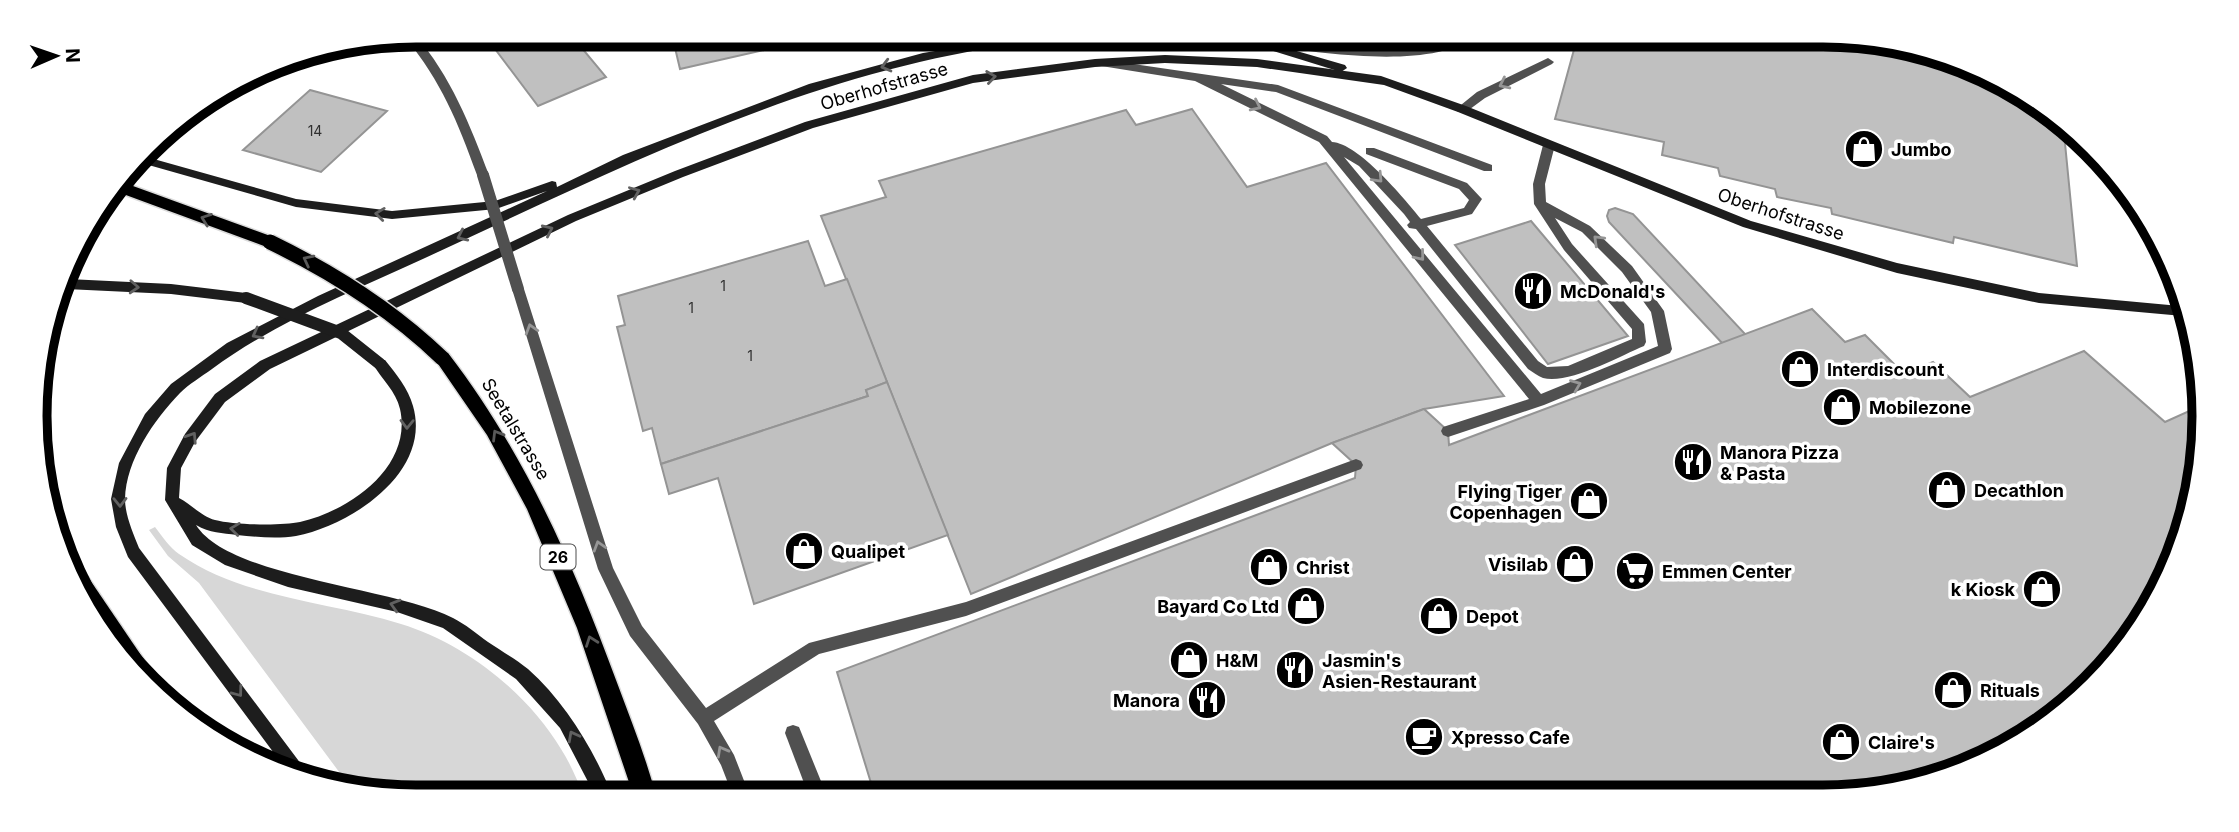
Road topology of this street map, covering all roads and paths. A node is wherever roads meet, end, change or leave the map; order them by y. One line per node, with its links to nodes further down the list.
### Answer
1 (421, 47): 27 (lane, one-way to 1, bridge)
2 (976, 47): 14 (street, Oberhofstrasse, one-way to 14)
3 (1272, 47): 9 (street, Oberhofstrasse)
4 (1318, 47): 5 (lane)
5 (1443, 47)
6 (1549, 62): 10 (lane, one-way to 10)
7 (1095, 63): 8 (lane); 9 (street, Oberhofstrasse); 26 (street, Oberhofstrasse, one-way to 7)
8 (1195, 76): 11 (lane, one-way to 11); 16 (lane)
9 (1388, 82): 10 (street, Oberhofstrasse)
10 (1462, 109): 12 (street, Oberhofstrasse)
11 (1323, 139): 19 (lane, one-way to 19); 20 (lane)
12 (1549, 145): 18 (lane); 22 (street, Oberhofstrasse)
13 (1370, 151): 19 (lane)
14 (635, 156): 15 (street, one-way to 15); 29 (street, one-way to 29)
15 (149, 161)
16 (1488, 168)
17 (126, 189): 31 (main road, Seetalstrasse / 26, one-way to 17, bridge)
18 (1540, 204): 19 (lane); 23 (lane, one-way to 18)
19 (1419, 224): 20 (lane)
20 (1398, 229): 23 (lane, one-way to 23)
21 (72, 284): 26 (street, one-way to 26, bridge)
22 (2176, 309)
23 (1539, 401): 24 (lane)
24 (1448, 430)
25 (1356, 465): 27 (lane)
26 (172, 500): 30 (street, one-way to 26)
27 (704, 718): 32 (lane, one-way to 27)
28 (793, 733): 33 (lane)
29 (291, 763)
30 (599, 785)
31 (641, 785)
32 (737, 785)
33 (814, 785)

